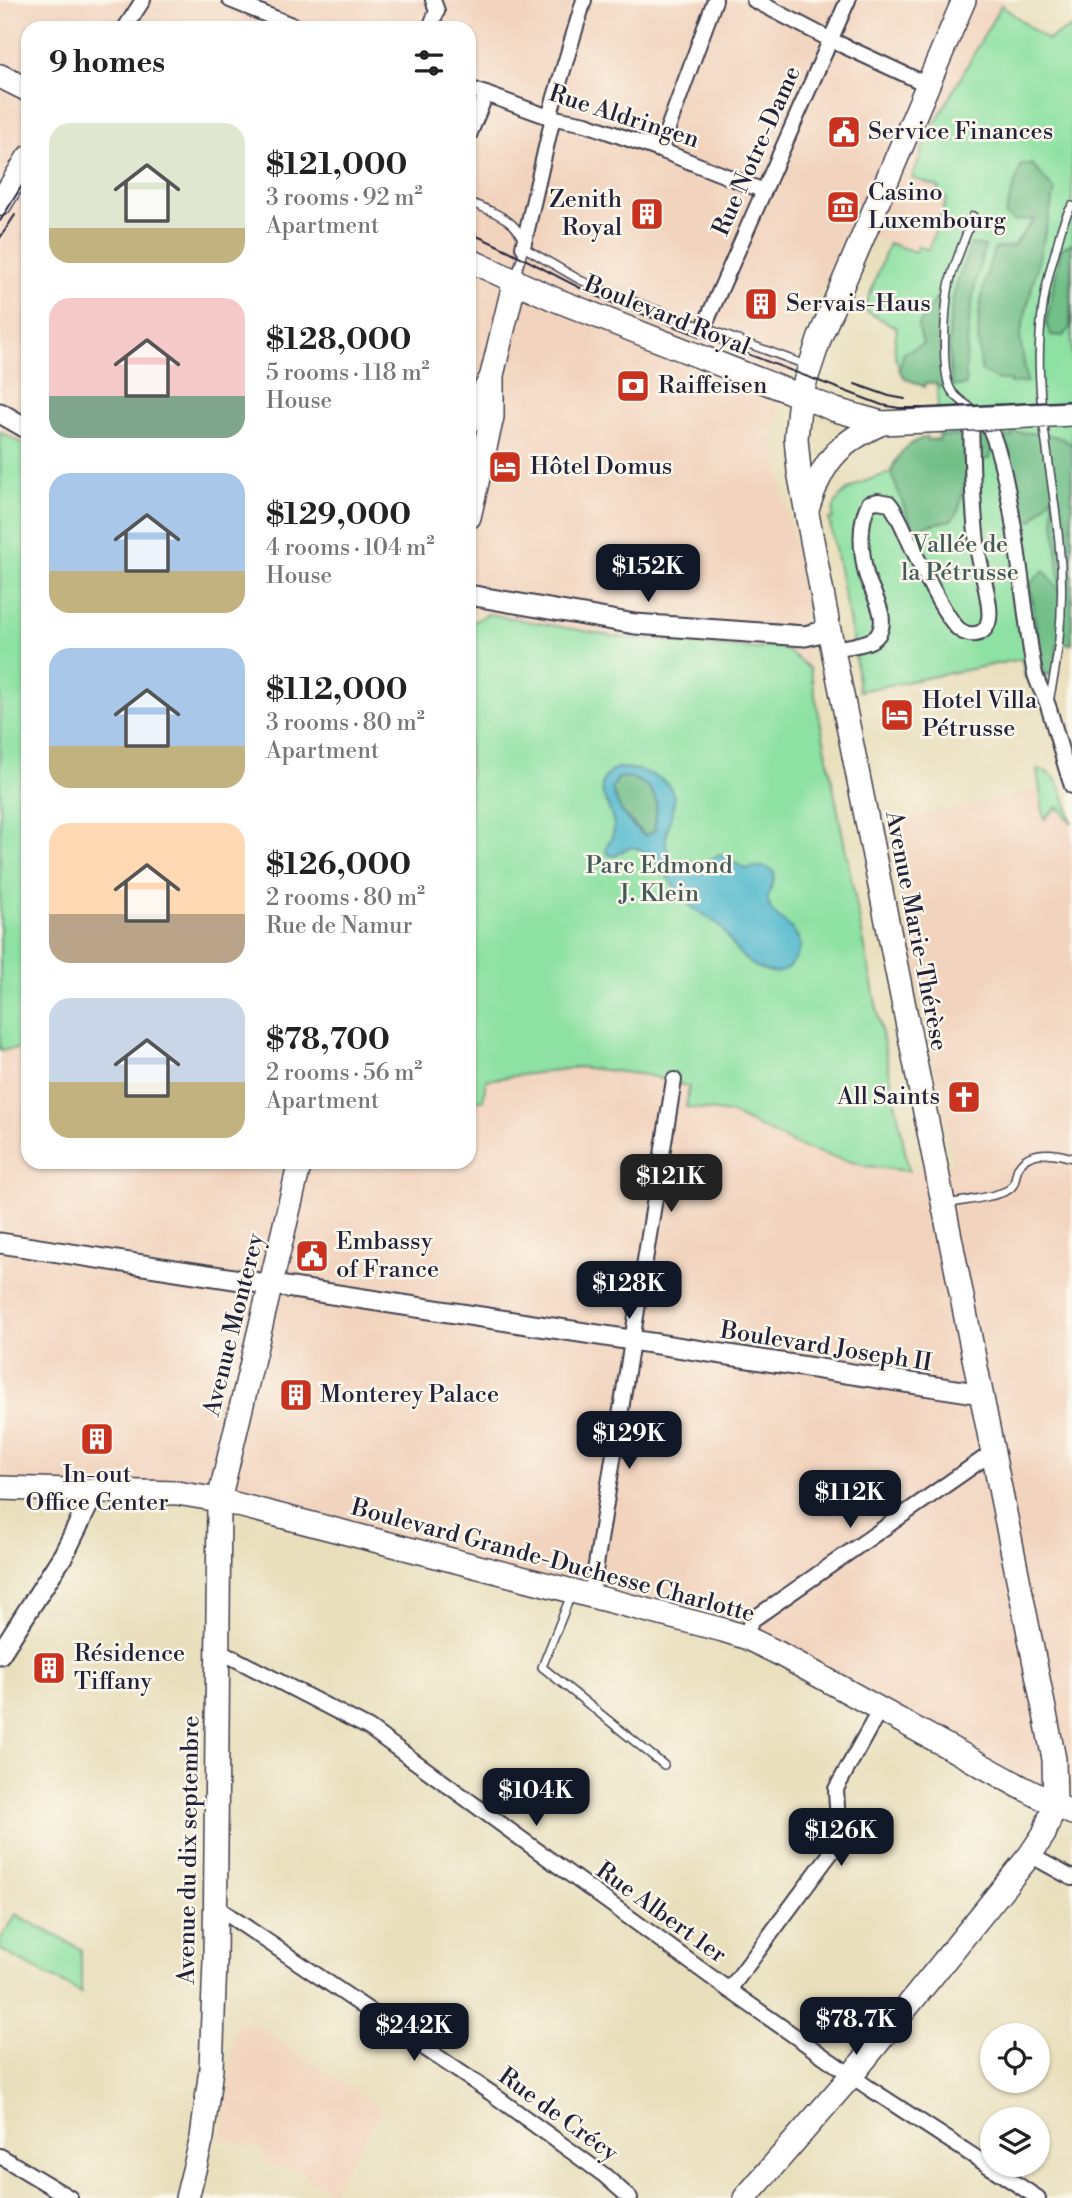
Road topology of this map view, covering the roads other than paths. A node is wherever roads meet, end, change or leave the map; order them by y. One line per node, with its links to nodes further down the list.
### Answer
1 (143, 0): 9 (street)
2 (230, 0): 10 (street)
3 (433, 0): 11 (street)
4 (584, 0): 18 (street)
5 (715, 0): 20 (street)
6 (754, 0): 12 (street)
7 (848, 0): 12 (street, Rue Notre-Dame)
8 (964, 0): 14 (main road, Avenue Marie-Thérèse)
9 (130, 21)
10 (282, 21)
11 (433, 21)
12 (831, 40): 14 (street); 22 (street, Rue Notre-Dame)
13 (0, 76): 15 (main road)
14 (928, 85): 31 (main road, Avenue Marie-Thérèse)
15 (21, 86)
16 (476, 90): 17 (street, Rue Aldringen)
17 (486, 94): 18 (street, Rue Aldringen); 19 (street)
18 (551, 117): 20 (street, Rue Aldringen); 27 (street)
19 (476, 118)
20 (660, 150): 22 (street, Rue Aldringen)
21 (21, 170): 23 (main road)
22 (764, 191): 30 (street, Rue Notre-Dame)
23 (0, 204)
24 (476, 205): 27 (lane)
25 (1072, 205): 45 (lane)
26 (973, 216): 35 (lane)
27 (523, 247): 29 (lane); 31 (lane)
28 (476, 263): 29 (main road, Boulevard Royal)
29 (515, 280): 32 (main road); 33 (main road, Boulevard Royal)
30 (707, 320)
31 (809, 366): 33 (main road, Avenue Marie-Thérèse)
32 (492, 375): 34 (main road); 40 (main road)
33 (800, 397): 38 (main road, Boulevard Royal); 42 (main road, Avenue Marie-Thérèse)
34 (476, 407)
35 (971, 408): 44 (street); 45 (street)
36 (0, 413): 39 (main road)
37 (1072, 414): 38 (main road, bridge)
38 (882, 423): 42 (main road)
39 (21, 425)
40 (478, 433): 41 (main road)
41 (476, 452)
42 (807, 510): 44 (main road, Avenue Marie-Thérèse)
43 (476, 596): 44 (main road)
44 (831, 639): 50 (main road, Avenue Marie-Thérèse)
45 (1049, 706): 46 (street)
46 (1072, 786)
47 (674, 1080): 53 (street)
48 (1072, 1158): 50 (lane)
49 (298, 1169): 52 (main road, Avenue Monterey)
50 (944, 1205): 54 (main road, Avenue Marie-Thérèse)
51 (0, 1243): 52 (main road, Boulevard Joseph II)
52 (270, 1286): 53 (main road, Boulevard Joseph II); 58 (main road, Avenue Monterey)
53 (632, 1342): 54 (main road, Boulevard Joseph II); 59 (street)
54 (982, 1394): 55 (main road, Avenue Marie-Thérèse)
55 (993, 1452): 60 (street); 65 (main road, Avenue Marie-Thérèse)
56 (0, 1488): 57 (main road, Boulevard Grande-Duchesse Charlotte)
57 (95, 1491): 58 (main road, Boulevard Grande-Duchesse Charlotte); 62 (main road)
58 (219, 1500): 59 (main road, Boulevard Grande-Duchesse Charlotte); 61 (main road, Avenue du dix septembre)
59 (582, 1593): 60 (main road, Boulevard Grande-Duchesse Charlotte); 64 (lane)
60 (745, 1637): 63 (main road, Boulevard Grande-Duchesse Charlotte)
61 (218, 1650): 68 (main road, Avenue du dix septembre); 69 (street, Rue Albert 1er)
62 (0, 1654)
63 (880, 1709): 65 (main road, Boulevard Grande-Duchesse Charlotte); 69 (street)
64 (664, 1765)
65 (1064, 1808): 66 (main road)
66 (1030, 1855): 67 (street); 70 (main road)
67 (1072, 1878)
68 (215, 1906): 73 (main road, Avenue du dix septembre); 74 (street, Rue de Crécy)
69 (729, 1990): 70 (street, Rue Albert 1er)
70 (851, 2076): 75 (main road); 76 (street, Rue Albert 1er)
71 (0, 2156): 72 (street)
72 (71, 2198)
73 (187, 2198)
74 (630, 2198)
75 (745, 2198)
76 (1038, 2198)

